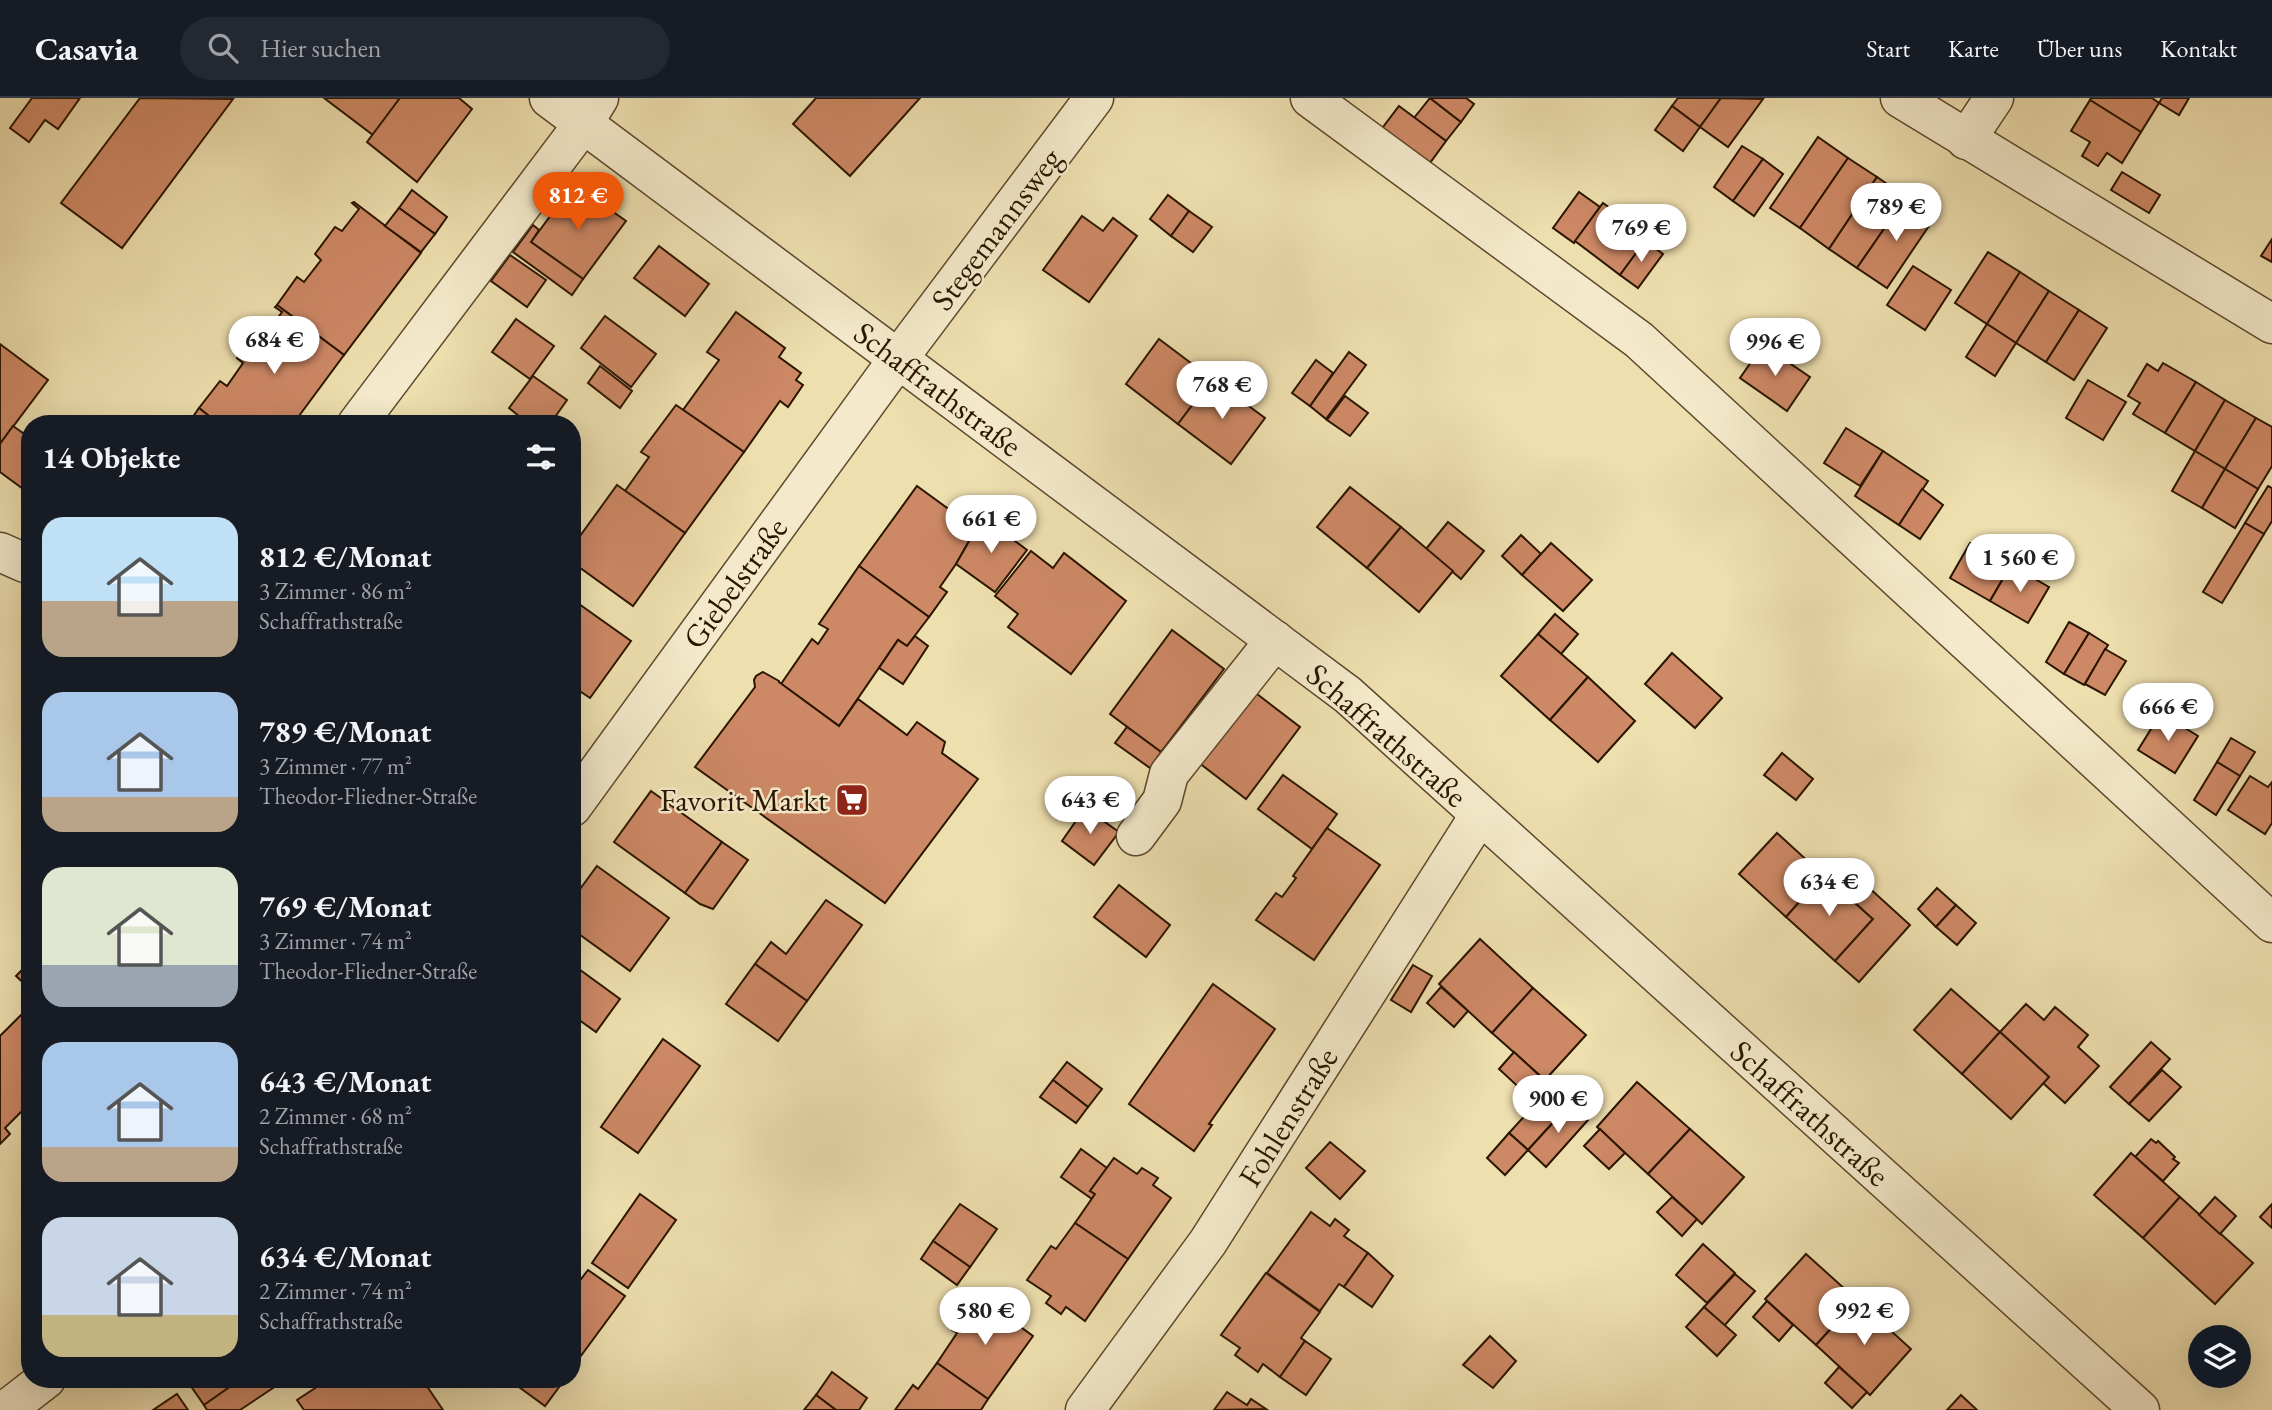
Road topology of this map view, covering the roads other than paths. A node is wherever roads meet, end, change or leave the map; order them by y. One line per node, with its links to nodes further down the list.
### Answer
1 (549, 98): 6 (street, Schaffrathstraße)
2 (1094, 98): 9 (street, Stegemannsweg)
3 (1310, 98): 15 (street)
4 (1900, 98): 7 (street)
5 (1994, 98): 7 (street)
6 (591, 111): 9 (street, Schaffrathstraße); 10 (street)
7 (1966, 140): 8 (street)
8 (2272, 324)
9 (898, 359): 11 (street, Schaffrathstraße); 12 (street, Giebelstraße)
10 (364, 415)
11 (1275, 640): 13 (street, Schaffrathstraße); 14 (street)
12 (581, 795)
13 (1479, 816): 18 (street, Fohlenstraße); 19 (street, Schaffrathstraße)
14 (1136, 836)
15 (2272, 923)
16 (34, 1388): 17 (street)
17 (6, 1410)
18 (1085, 1410)
19 (2140, 1410)

